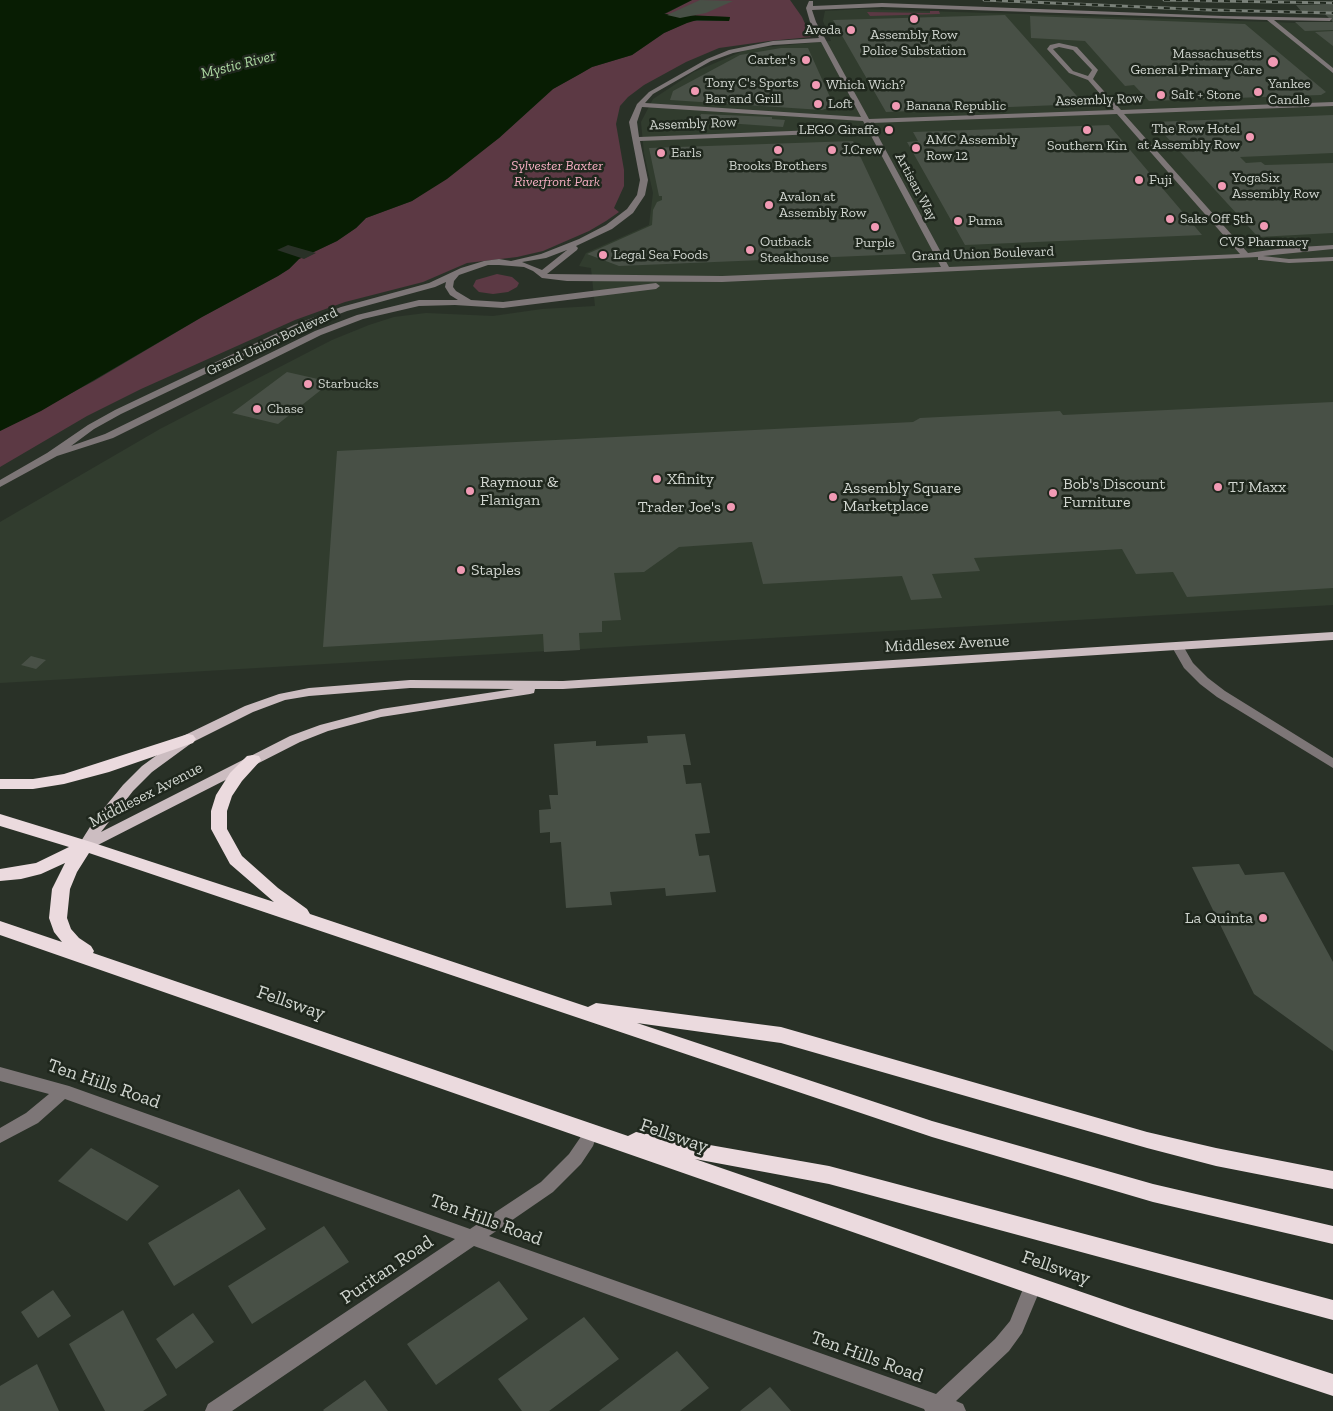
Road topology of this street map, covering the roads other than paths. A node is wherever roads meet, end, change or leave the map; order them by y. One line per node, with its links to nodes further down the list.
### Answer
1 (812, 0): 2 (street)
2 (809, 8): 3 (street); 5 (street, Artisan Way)
3 (1269, 19): 4 (street); 6 (street)
4 (1330, 19)
5 (823, 40): 9 (street); 11 (street, Artisan Way)
6 (1333, 71)
7 (1090, 79): 7 (street); 10 (street)
8 (1333, 104): 10 (street, Assembly Row)
9 (639, 105): 11 (street, Assembly Row); 13 (street)
10 (1119, 112): 11 (street, Assembly Row); 16 (street)
11 (866, 120): 12 (street, Artisan Way)
12 (871, 130): 13 (street, Assembly Row); 19 (street, Artisan Way)
13 (635, 139): 14 (street)
14 (582, 242): 18 (street); 21 (street)
15 (1333, 247): 16 (street, Grand Union Boulevard)
16 (1246, 256): 17 (street, Grand Union Boulevard); 19 (street, Grand Union Boulevard)
17 (1333, 259)
18 (500, 262): 20 (street, Grand Union Boulevard); 21 (street, Grand Union Boulevard)
19 (947, 270): 22 (street, Grand Union Boulevard)
20 (456, 274): 24 (street); 25 (street, Grand Union Boulevard)
21 (544, 275): 22 (street, Grand Union Boulevard); 23 (street)
22 (722, 279): 23 (street, Grand Union Boulevard)
23 (518, 302): 24 (street, Grand Union Boulevard)
24 (472, 303): 25 (street, Grand Union Boulevard)
25 (51, 455): 26 (street, Grand Union Boulevard)
26 (0, 484)
27 (1333, 636): 28 (main road, Middlesex Avenue)
28 (1178, 647): 29 (main road, Middlesex Avenue); 32 (street)
29 (562, 685): 30 (main road, Middlesex Avenue); 31 (main road, Middlesex Avenue)
30 (188, 739): 33 (highway); 35 (main road, Middlesex Avenue)
31 (253, 760): 35 (main road, Middlesex Avenue); 37 (highway)
32 (1333, 764)
33 (0, 784)
34 (0, 820): 35 (highway)
35 (85, 846): 36 (highway); 37 (highway); 39 (highway)
36 (0, 875)
37 (312, 922): 40 (highway)
38 (0, 928): 39 (highway, Fellsway)
39 (102, 962): 43 (highway, Fellsway)
40 (560, 1005): 45 (highway); 46 (highway)
41 (0, 1074): 42 (street, Ten Hills Road)
42 (63, 1090): 44 (street); 47 (street, Ten Hills Road)
43 (590, 1132): 47 (street, Puritan Road); 48 (highway, Fellsway); 49 (highway)
44 (0, 1136)
45 (1333, 1180)
46 (1333, 1235)
47 (474, 1238): 51 (street, Ten Hills Road); 52 (street, Puritan Road)
48 (1033, 1285): 50 (highway, Fellsway); 51 (street)
49 (1333, 1310)
50 (1333, 1385)
51 (942, 1409)
52 (215, 1411)

